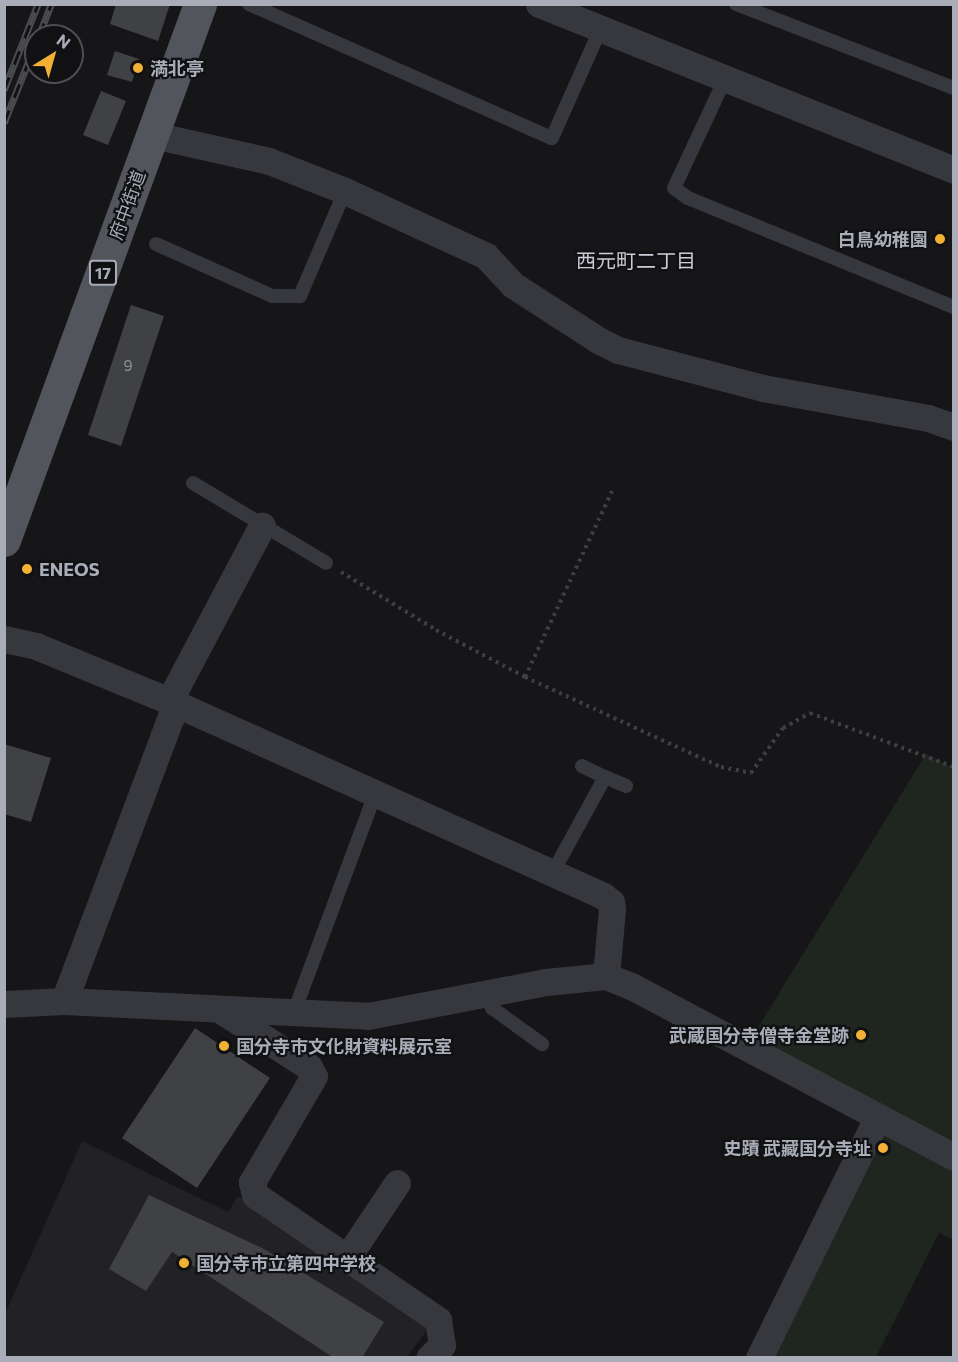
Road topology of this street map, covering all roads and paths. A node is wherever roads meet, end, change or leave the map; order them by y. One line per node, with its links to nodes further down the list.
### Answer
1 (200, 4): 8 (main road, 府中街道 / 17)
2 (249, 4): 5 (lane)
3 (539, 4): 5 (street)
4 (736, 4): 7 (lane)
5 (600, 30): 6 (street)
6 (725, 79): 9 (street); 12 (lane)
7 (954, 88)
8 (153, 135): 10 (street); 17 (main road, 府中街道 / 17)
9 (954, 170)
10 (345, 191): 11 (lane); 13 (street)
11 (156, 244)
12 (954, 308)
13 (954, 427)
14 (193, 483): 16 (lane)
15 (614, 487): 20 (path)
16 (262, 526): 18 (lane); 21 (street)
17 (4, 540)
18 (326, 563): 20 (path)
19 (4, 639): 21 (street)
20 (525, 677): 23 (path)
21 (172, 702): 26 (street); 30 (street)
22 (582, 766): 24 (lane)
23 (954, 767)
24 (605, 777): 25 (lane); 27 (lane)
25 (626, 786)
26 (376, 792): 27 (street); 33 (lane)
27 (553, 872): 28 (street)
28 (606, 976): 29 (street); 35 (street)
29 (491, 992): 33 (street); 34 (lane)
30 (64, 1001): 31 (street); 32 (street)
31 (4, 1004)
32 (218, 1008): 33 (street); 38 (street)
33 (294, 1012)
34 (542, 1044)
35 (877, 1118): 36 (street); 40 (street)
36 (954, 1157)
37 (397, 1183): 38 (street)
38 (347, 1258): 39 (street)
39 (429, 1358)
40 (759, 1358)

